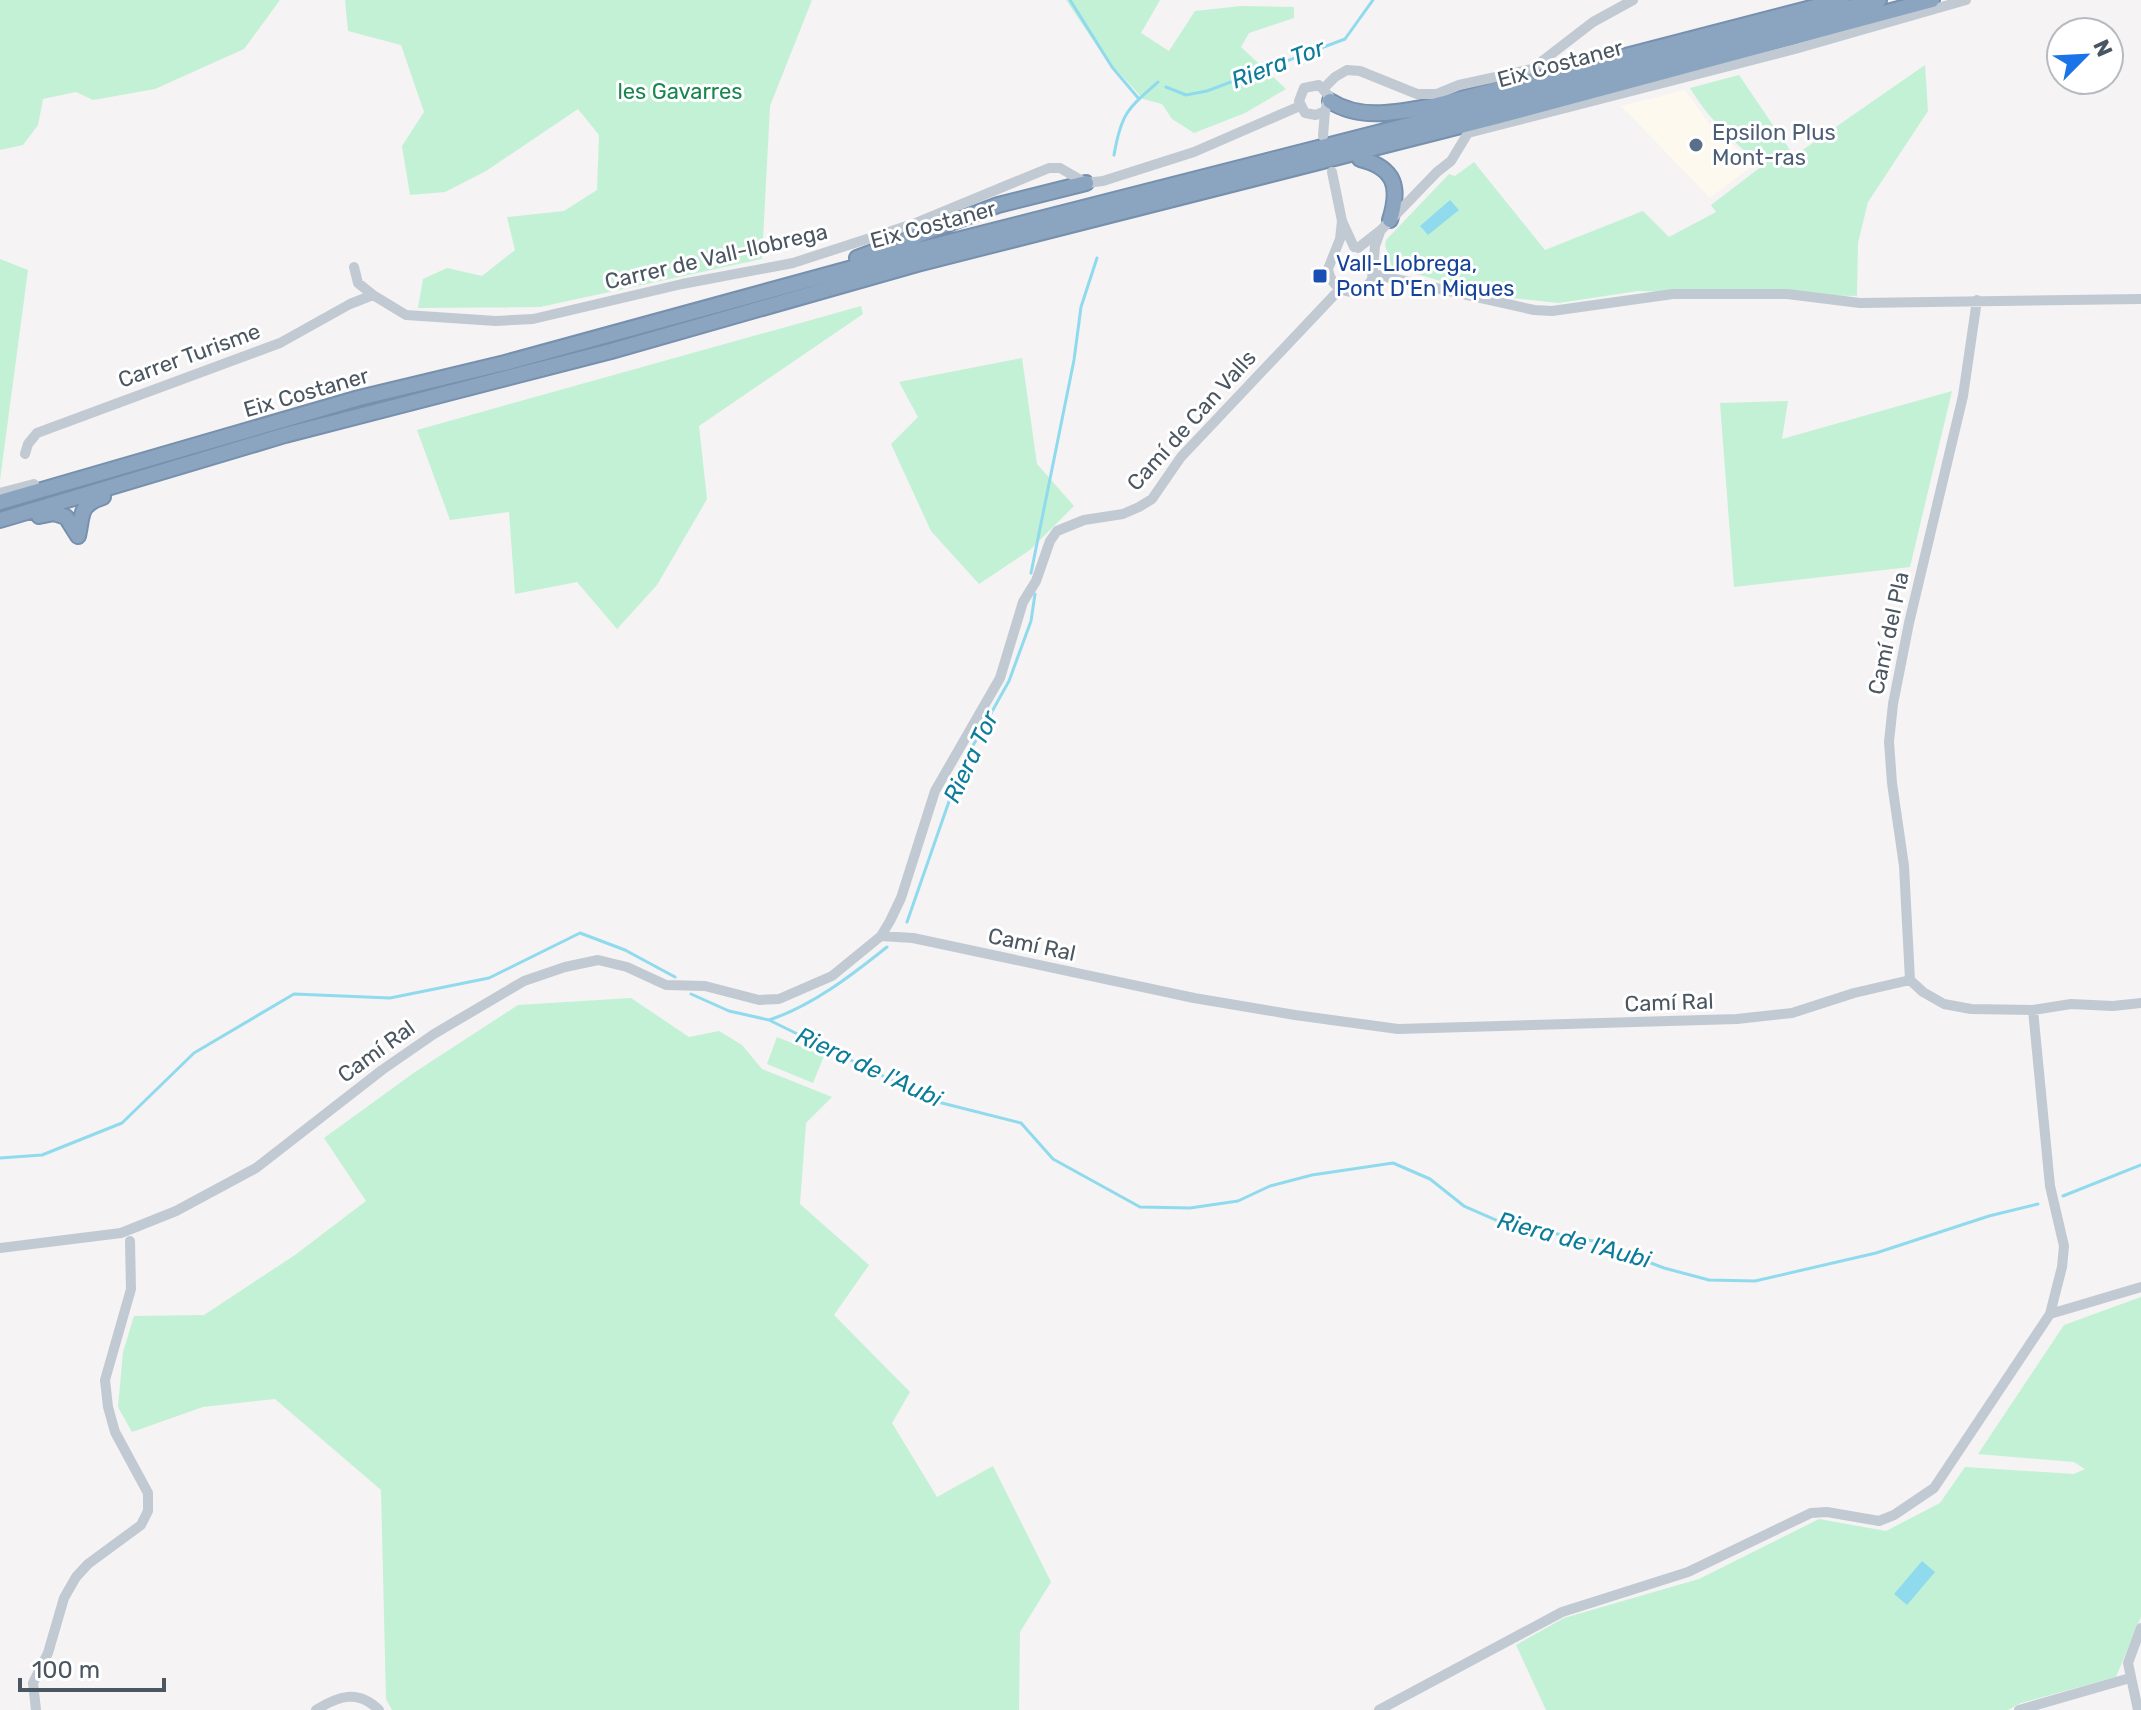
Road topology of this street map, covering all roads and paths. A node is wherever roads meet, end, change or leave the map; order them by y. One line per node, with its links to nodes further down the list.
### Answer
1 (1633, 0): 6 (street)
2 (1842, 0): 6 (highway)
3 (1879, 0): 24 (highway, Eix Costaner)
4 (1932, 0): 15 (highway)
5 (1966, 0): 9 (street)
6 (1326, 100): 7 (street); 8 (street); 8 (street)
7 (1300, 106): 8 (street); 13 (street)
8 (1311, 115)
9 (1468, 133): 10 (highway); 17 (street)
10 (1360, 159): 15 (highway); 17 (highway)
11 (1060, 168): 13 (street); 14 (street); 23 (street, Carrer de Vall-llobrega)
12 (1332, 172): 16 (street)
13 (1086, 183): 14 (highway)
14 (1061, 189): 24 (highway)
15 (1202, 190): 28 (highway)
16 (1342, 221): 18 (street); 19 (street)
17 (1386, 225): 18 (street); 21 (street)
18 (1356, 247): 19 (street); 21 (street)
19 (1334, 254): 22 (street)
20 (354, 267): 23 (street)
21 (1373, 268): 22 (street); 26 (street)
22 (1340, 289): 34 (street, Camí de Can Valls)
23 (373, 295): 29 (street, Carrer Turisme)
24 (744, 297): 27 (highway, Eix Costaner)
25 (2141, 299): 26 (street)
26 (1977, 300): 35 (street, Camí del Pla)
27 (359, 398): 30 (highway); 32 (highway, Eix Costaner)
28 (258, 443): 33 (highway); 33 (highway)
29 (25, 454)
30 (34, 484): 31 (street)
31 (0, 493)
32 (0, 502)
33 (0, 522)
34 (881, 936): 35 (street, Camí Ral); 39 (street, Camí Ral)
35 (1910, 980): 37 (street)
36 (2141, 1003): 37 (street)
37 (2033, 1010): 41 (street)
38 (130, 1241): 44 (street)
39 (0, 1248)
40 (2141, 1287): 41 (street)
41 (2050, 1314): 47 (street)
42 (2141, 1628): 43 (street)
43 (2130, 1678): 48 (street); 49 (street)
44 (36, 1710)
45 (316, 1710): 46 (street)
46 (379, 1710)
47 (1379, 1710)
48 (2019, 1710)
49 (2138, 1710)

